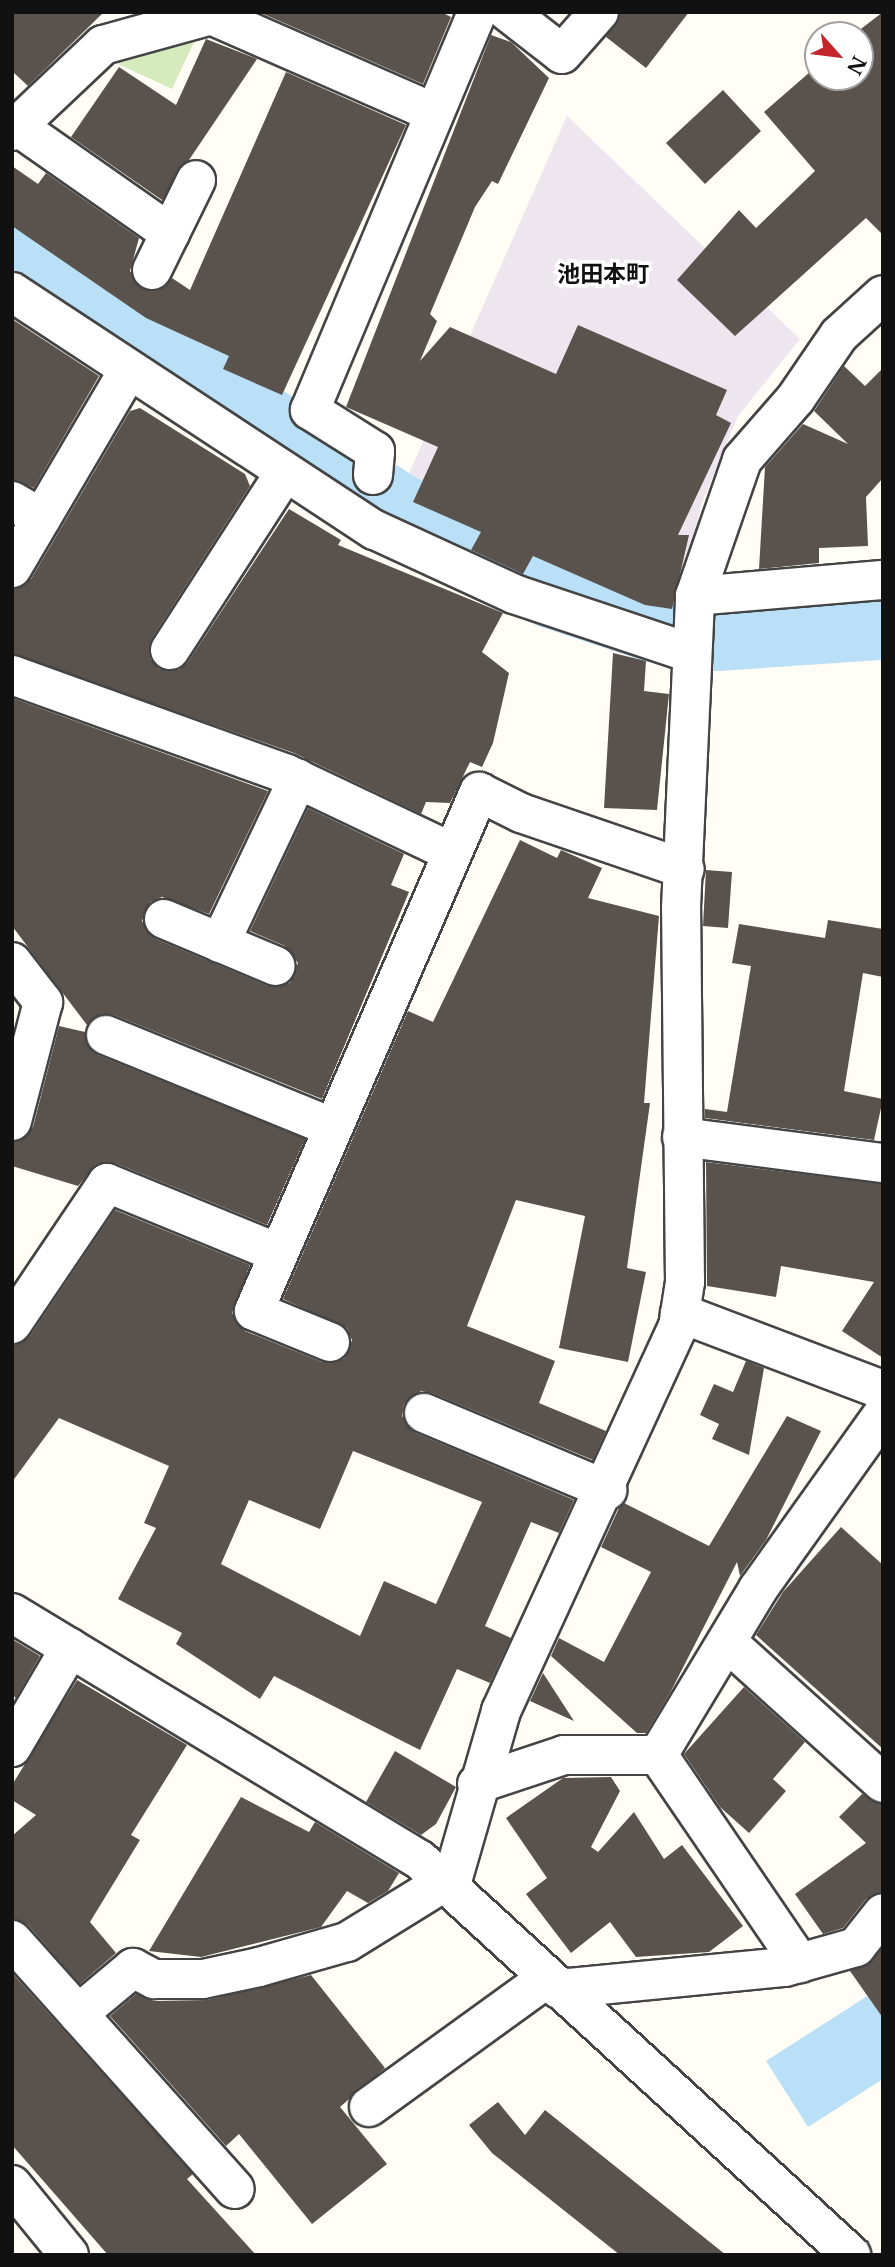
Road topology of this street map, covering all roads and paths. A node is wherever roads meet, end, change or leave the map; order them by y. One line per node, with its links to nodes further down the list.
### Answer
1 (477, 12): 4 (street)
2 (508, 12): 3 (street)
3 (599, 12)
4 (434, 113): 5 (street); 13 (street)
5 (15, 128): 7 (street)
6 (195, 180): 7 (street)
7 (170, 233): 8 (street)
8 (152, 270)
9 (12, 292): 11 (street)
10 (883, 295): 17 (street)
11 (128, 371): 12 (street); 14 (street)
12 (285, 472): 17 (street); 18 (street)
13 (373, 475)
14 (27, 509): 15 (street)
15 (12, 568)
16 (883, 580): 17 (street)
17 (692, 628): 22 (street)
18 (170, 650)
19 (12, 675): 20 (street)
20 (299, 779): 21 (street); 24 (street)
21 (451, 852): 22 (street); 29 (street)
22 (685, 869): 30 (street)
23 (164, 919): 24 (street)
24 (220, 943): 26 (street)
25 (12, 962): 28 (street)
26 (276, 966)
27 (106, 1035): 29 (street)
28 (12, 1121)
29 (332, 1127): 32 (street)
30 (682, 1137): 31 (street); 33 (street)
31 (883, 1163)
32 (278, 1253): 34 (street); 35 (street)
33 (680, 1313): 36 (street); 39 (street)
34 (12, 1324)
35 (330, 1342)
36 (883, 1390)
37 (424, 1413): 39 (street)
38 (883, 1414): 41 (street)
39 (607, 1490): 46 (street)
40 (12, 1613): 42 (street)
41 (727, 1642): 44 (street); 45 (street)
42 (70, 1648): 43 (street); 47 (street)
43 (12, 1747)
44 (658, 1755): 46 (street); 50 (street)
45 (883, 1783)
46 (477, 1784): 47 (street)
47 (447, 1885): 51 (street); 52 (street)
48 (883, 1913): 50 (street)
49 (15, 1948): 52 (street)
50 (800, 1963): 51 (street)
51 (553, 1983): 53 (street); 56 (street)
52 (78, 2014): 55 (street)
53 (369, 2107)
54 (12, 2185): 57 (street)
55 (235, 2189)
56 (831, 2248)
57 (69, 2255)

